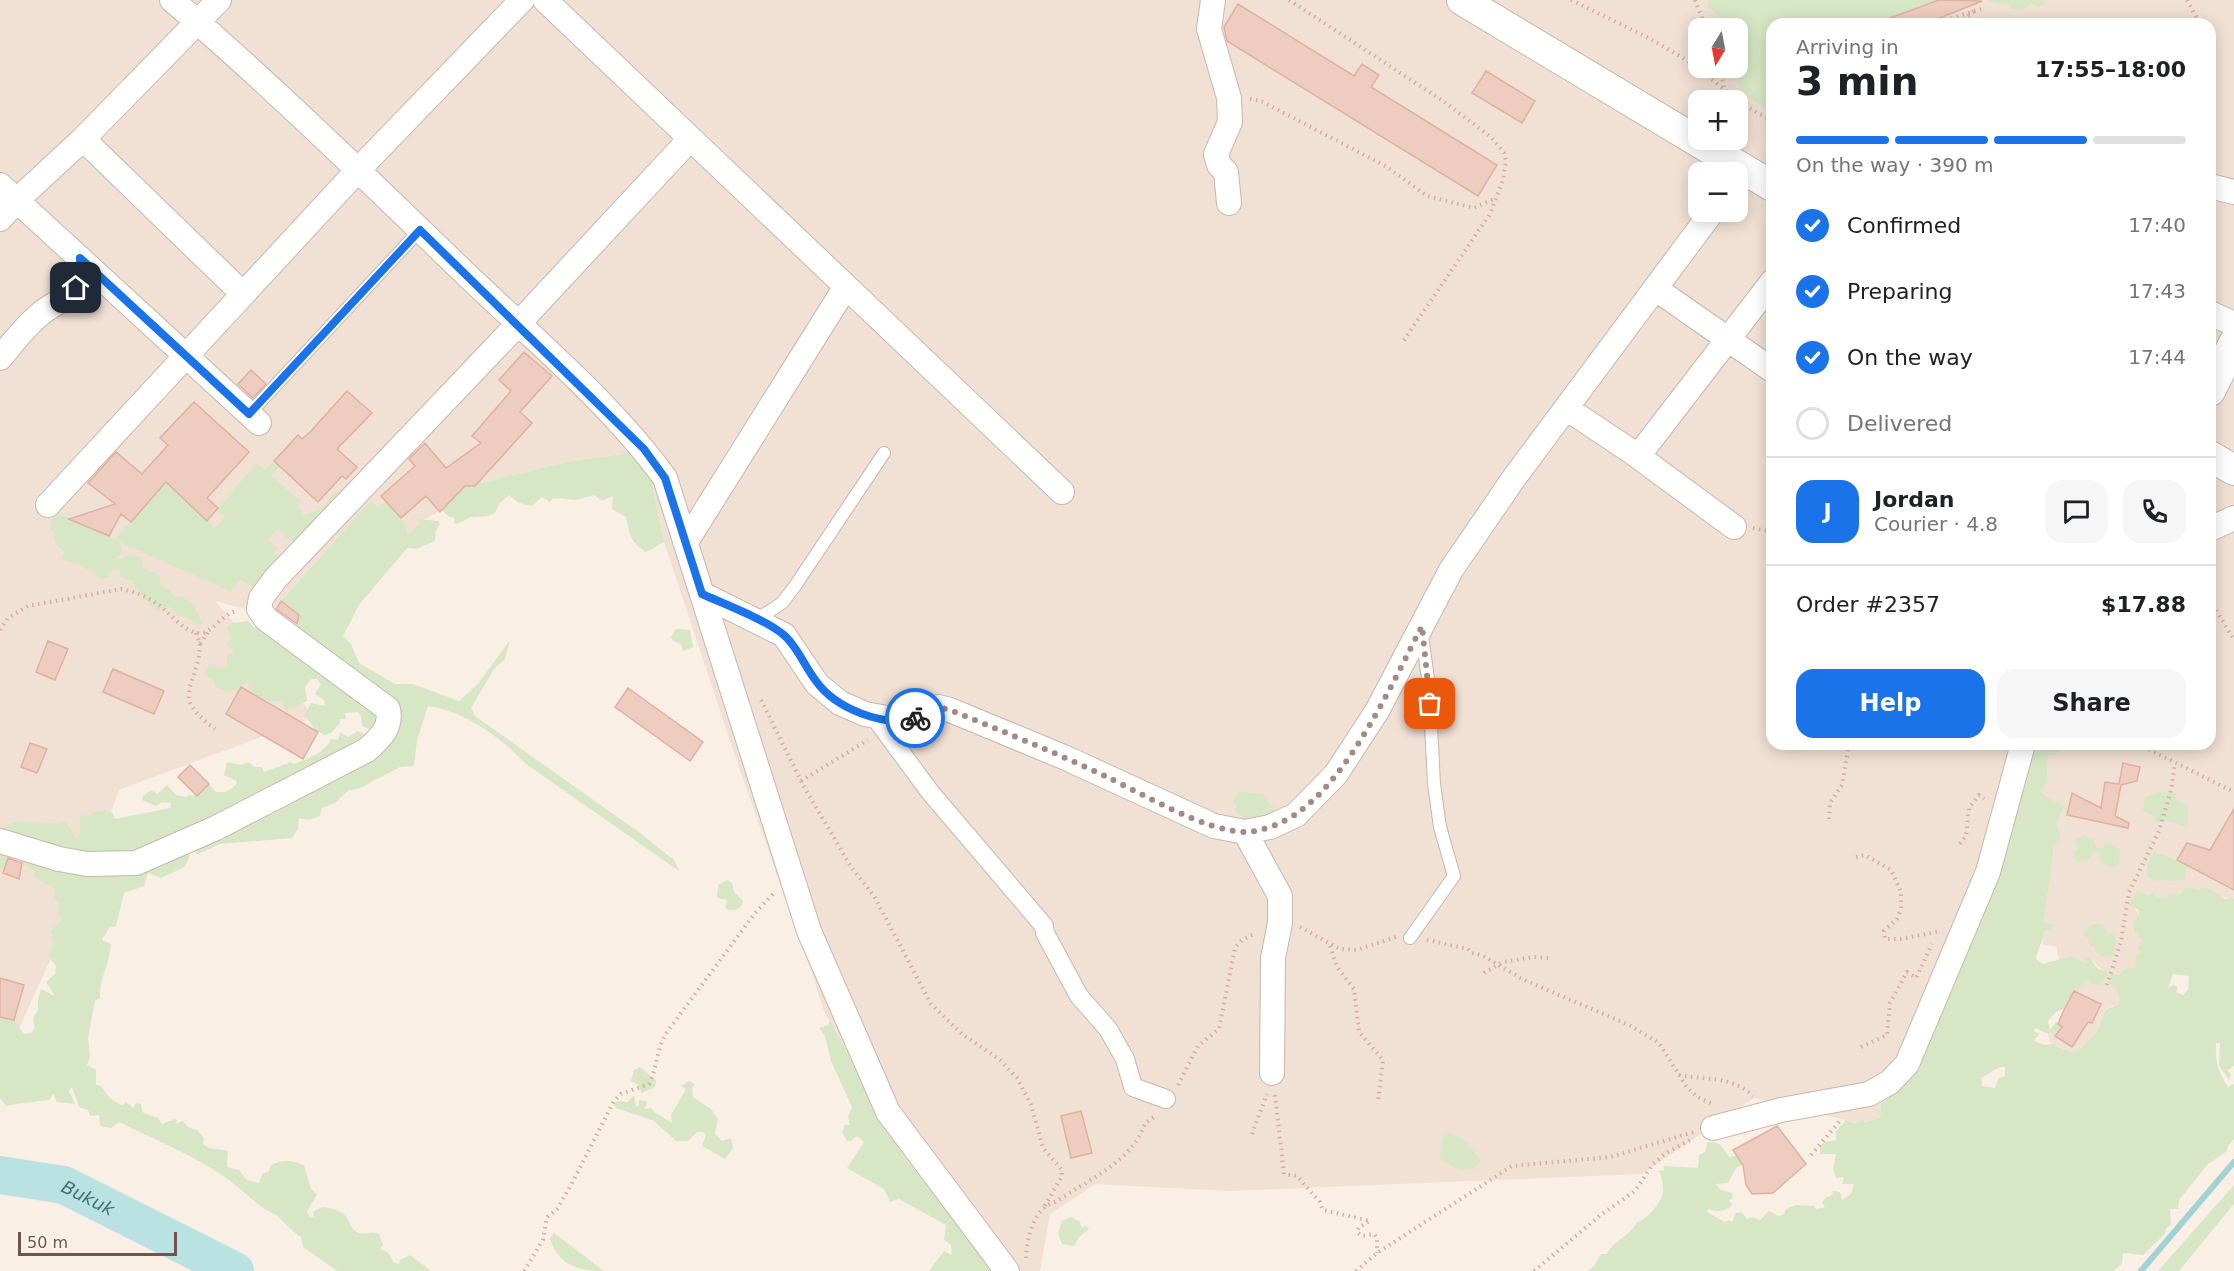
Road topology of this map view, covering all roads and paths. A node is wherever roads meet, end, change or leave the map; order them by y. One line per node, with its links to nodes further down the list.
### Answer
1 (172, 0): 17 (street)
2 (219, 0): 17 (street)
3 (522, 0): 24 (street)
4 (545, 0): 22 (street)
5 (1213, 0): 20 (street)
6 (1289, 0): 29 (path)
7 (1462, 0): 25 (street)
8 (1571, 0): 19 (path)
9 (1695, 0): 13 (path)
10 (2187, 0): 16 (path)
11 (1981, 9): 12 (path)
12 (1975, 11): 14 (path); 15 (path)
13 (1702, 18)
14 (1953, 18)
15 (1966, 18)
16 (2197, 18)
17 (198, 22): 23 (street); 24 (street)
18 (1722, 78): 19 (path)
19 (1725, 88): 21 (path)
20 (1229, 98): 29 (path); 30 (street)
21 (1766, 117)
22 (690, 139): 35 (street); 40 (street)
23 (83, 140): 28 (street); 38 (street)
24 (358, 170): 33 (street); 38 (street)
25 (1757, 179)
26 (2216, 188): 27 (street)
27 (2234, 192)
28 (8, 193): 31 (street); 34 (street)
29 (1495, 198): 43 (path)
30 (1229, 203)
31 (0, 219)
32 (1705, 222): 36 (street)
33 (420, 230): 40 (street); 50 (lane)
34 (80, 258): 45 (street); 46 (street)
35 (845, 288): 55 (street); 60 (street)
36 (1656, 289): 42 (street); 49 (street)
37 (1766, 289): 42 (street)
38 (243, 294): 45 (street)
39 (2216, 316): 41 (street)
40 (518, 324): 60 (street); 62 (street)
41 (2234, 324)
42 (1727, 338): 47 (street); 52 (street)
43 (1402, 343)
44 (2234, 343): 48 (street)
45 (186, 356): 50 (street); 56 (street)
46 (0, 357)
47 (1766, 366)
48 (2216, 379)
49 (1566, 408): 52 (street); 65 (street)
50 (254, 419)
51 (884, 453): 64 (lane)
52 (1640, 456): 59 (street)
53 (2216, 460): 54 (street)
54 (2234, 470)
55 (1062, 492)
56 (48, 505)
57 (2234, 518): 58 (street)
58 (2216, 526)
59 (1734, 527)
60 (686, 542): 61 (street)
61 (702, 594): 64 (street); 84 (street)
62 (261, 598): 67 (path); 82 (street)
63 (2216, 610): 69 (path)
64 (756, 620): 72 (street)
65 (1422, 626): 81 (street); 88 (lane)
66 (0, 630): 68 (path)
67 (208, 631): 68 (path); 70 (path)
68 (196, 632): 70 (path)
69 (2234, 640)
70 (200, 644): 73 (path)
71 (755, 689): 78 (path)
72 (880, 723): 78 (path); 81 (street); 97 (street)
73 (215, 729)
74 (1848, 750): 80 (path)
75 (2021, 750): 85 (street)
76 (2150, 750): 77 (path)
77 (2175, 763): 79 (path); 93 (path)
78 (801, 781): 102 (path)
79 (2234, 792)
80 (1829, 819)
81 (1245, 832): 86 (street)
82 (0, 841)
83 (1856, 857): 87 (path)
84 (792, 876): 104 (path); 105 (street)
85 (1975, 904): 87 (path); 100 (street)
86 (1280, 920): 89 (path); 95 (street)
87 (1944, 930): 94 (path)
88 (1410, 938): 89 (path); 91 (path)
89 (1330, 945): 98 (path)
90 (1548, 958): 91 (path)
91 (1500, 964): 92 (path); 96 (path)
92 (1484, 973)
93 (2107, 985)
94 (1861, 1047)
95 (1272, 1073): 101 (path); 103 (path)
96 (1678, 1075): 99 (path); 100 (path)
97 (1166, 1099)
98 (1378, 1101)
99 (1714, 1116): 100 (street); 103 (path); 107 (path)
100 (1759, 1116)
101 (1252, 1134)
102 (1044, 1207)
103 (1377, 1253): 106 (path)
104 (524, 1271)
105 (1007, 1271)
106 (1356, 1271)
107 (1534, 1271)

